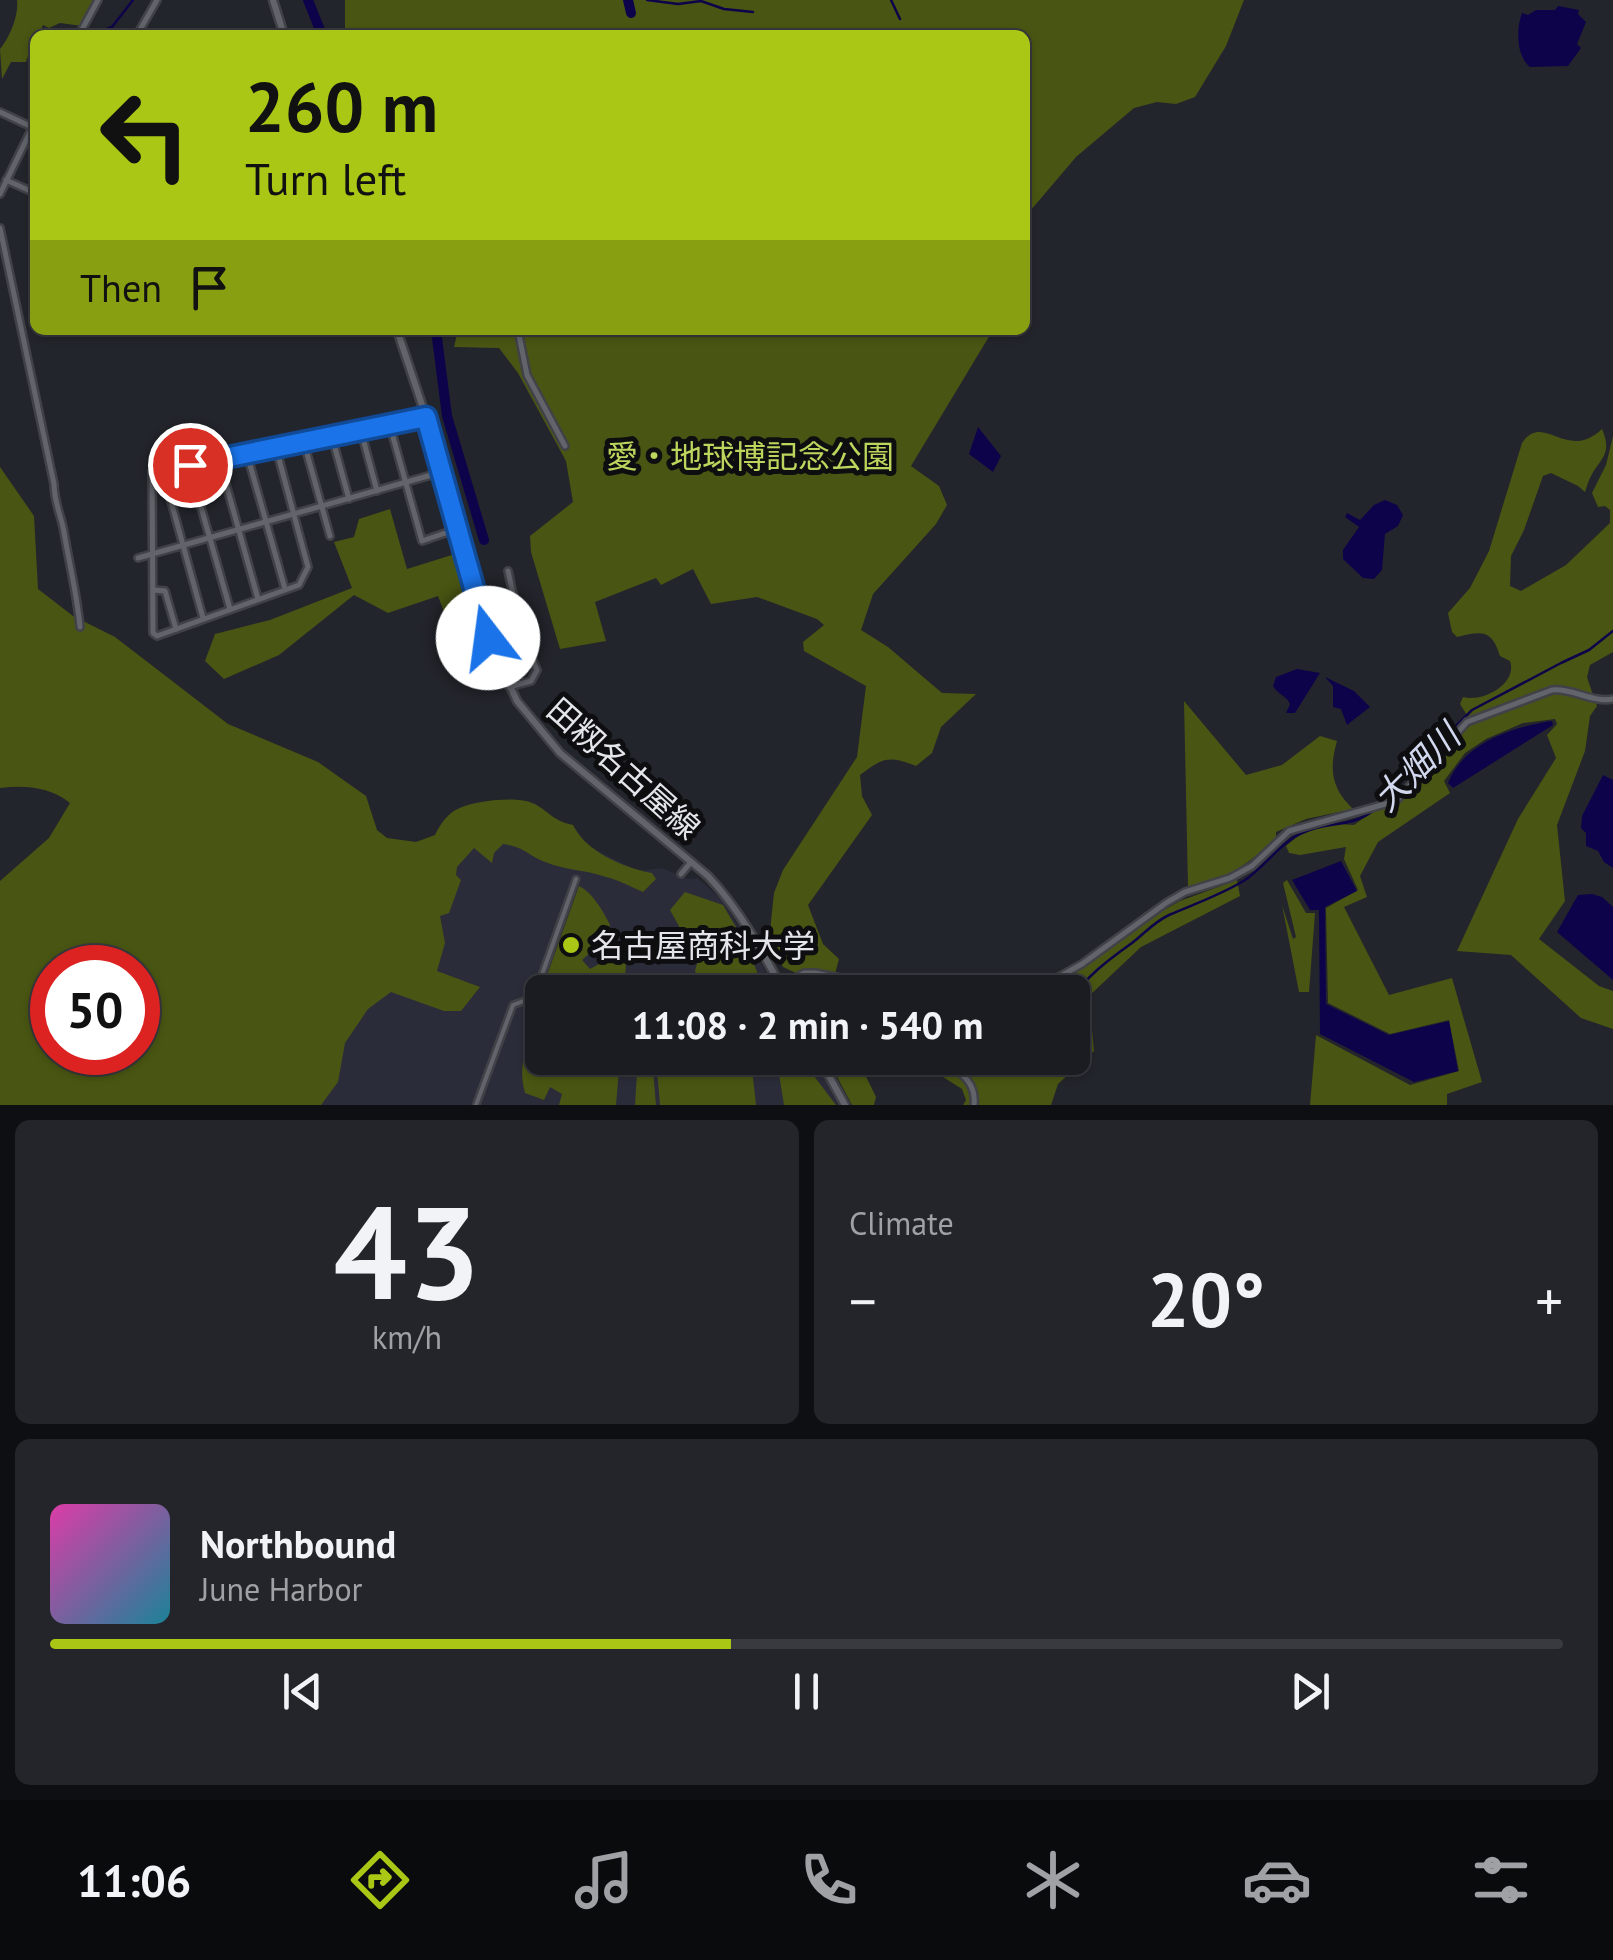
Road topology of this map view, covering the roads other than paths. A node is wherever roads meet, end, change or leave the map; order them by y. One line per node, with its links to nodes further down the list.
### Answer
1 (98, 0): 4 (street)
2 (157, 0): 5 (street)
3 (273, 0): 6 (main road)
4 (82, 30)
5 (140, 30)
6 (282, 30)
7 (0, 112): 8 (street)
8 (30, 124)
9 (30, 131): 10 (street)
10 (6, 180): 11 (street); 12 (street)
11 (30, 191)
12 (0, 194)
13 (0, 228): 47 (street)
14 (399, 335): 16 (main road, 田籾名古屋線)
15 (519, 335): 21 (street)
16 (426, 417): 17 (street); 27 (main road, 田籾名古屋線)
17 (390, 426): 18 (street); 28 (street)
18 (362, 431): 19 (street); 29 (street)
19 (332, 437): 20 (street); 30 (street)
20 (304, 443): 22 (street); 31 (street)
21 (565, 446)
22 (276, 448): 23 (street); 32 (street)
23 (247, 454): 24 (street); 33 (street)
24 (219, 459): 25 (street); 35 (street)
25 (190, 465): 26 (street); 37 (street)
26 (162, 470): 38 (street); 39 (street)
27 (442, 472): 28 (street); 34 (main road, 田籾名古屋線)
28 (405, 484): 29 (street); 34 (street)
29 (377, 491): 30 (street)
30 (349, 500): 31 (street)
31 (322, 507): 32 (street); 36 (street)
32 (294, 514): 33 (street); 42 (street)
33 (266, 523): 35 (street); 42 (street)
34 (458, 529): 49 (main road, 田籾名古屋線)
35 (239, 530): 37 (street); 44 (street)
36 (330, 536)
37 (210, 538): 38 (street); 45 (street)
38 (183, 546): 39 (street); 46 (street)
39 (153, 555): 40 (street); 43 (street)
40 (138, 558)
41 (508, 571): 49 (street)
42 (284, 589): 44 (street)
43 (154, 590): 48 (street); 48 (street)
44 (258, 599): 45 (street)
45 (230, 609): 46 (street)
46 (203, 618): 48 (street)
47 (80, 627)
48 (176, 629)
49 (510, 687): 51 (main road, 田籾名古屋線)
50 (1612, 702): 55 (street)
51 (691, 862): 52 (street); 54 (main road, 田籾名古屋線)
52 (680, 874)
53 (576, 879): 58 (street)
54 (775, 975)
55 (1062, 975)
56 (828, 1075): 59 (main road)
57 (962, 1075): 60 (street)
58 (476, 1105)
59 (845, 1105)
60 (974, 1105)

